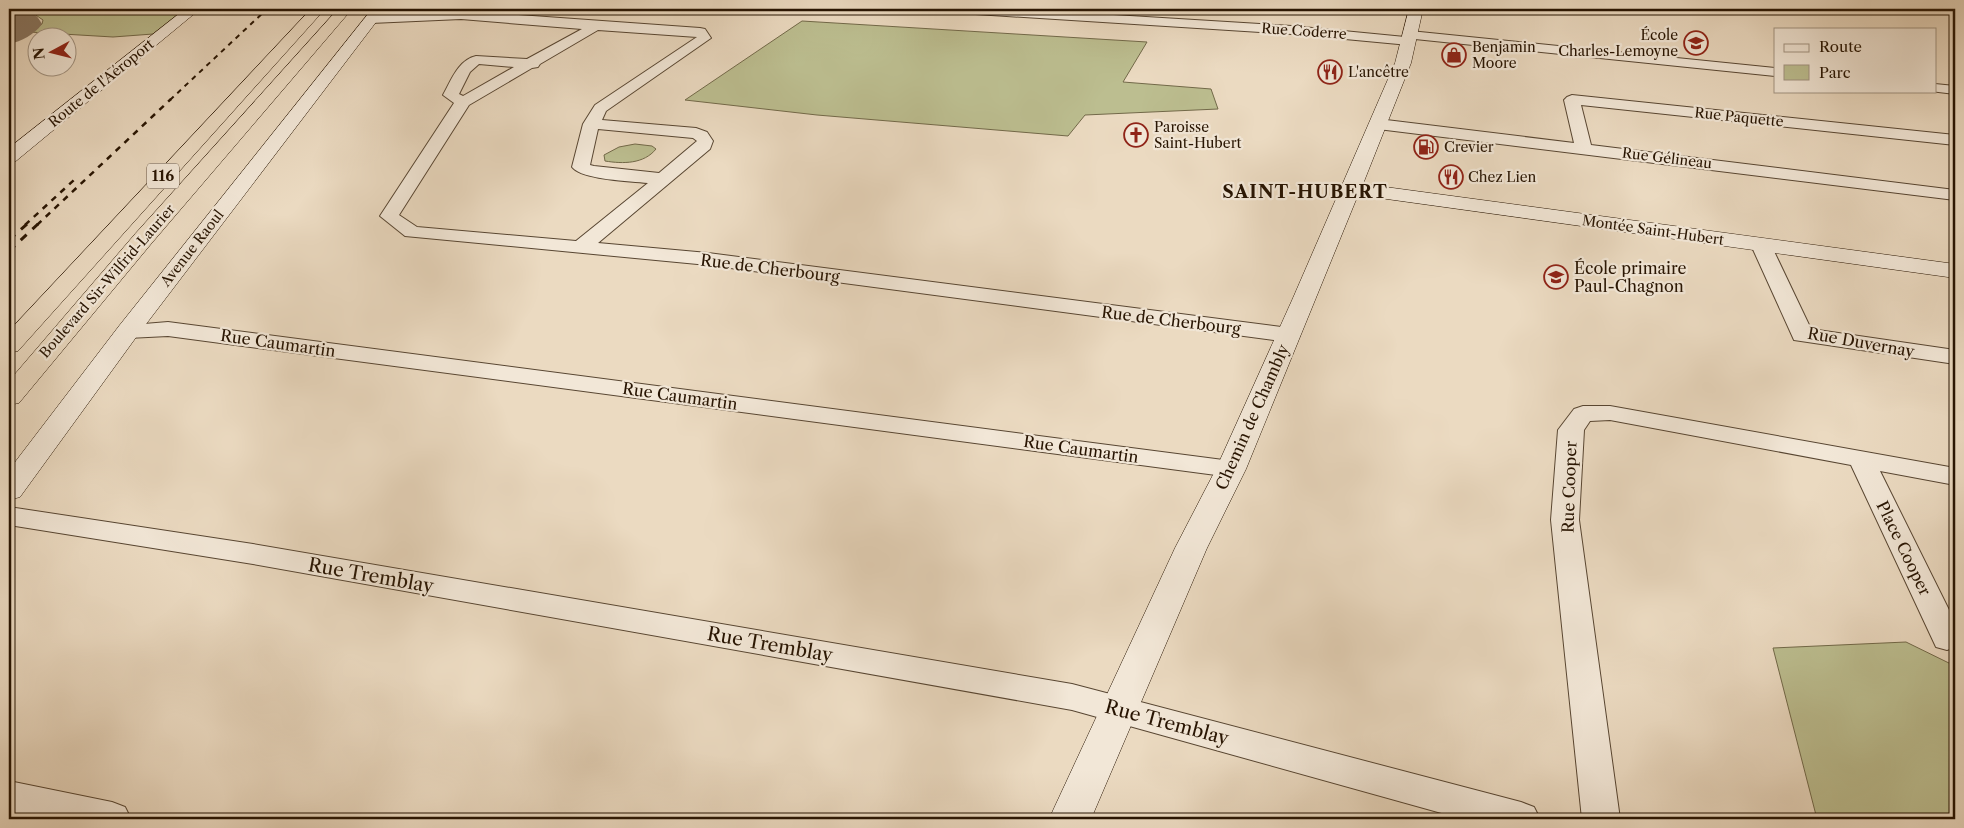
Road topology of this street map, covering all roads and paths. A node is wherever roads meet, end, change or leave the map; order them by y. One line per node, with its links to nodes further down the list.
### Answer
1 (193, 9): 22 (street, Route de l'Aéroport)
2 (318, 9): 31 (highway, Boulevard Sir-Wilfrid-Laurier / 116)
3 (345, 9): 33 (highway, Boulevard Sir-Wilfrid-Laurier / 116)
4 (960, 9): 12 (street, Rue Coderre)
5 (1416, 9): 12 (street, Chemin de Chambly)
6 (1562, 9): 9 (street)
7 (1931, 9): 8 (street)
8 (1951, 9)
9 (1584, 10)
10 (375, 14): 11 (street); 29 (street, Avenue Raoul)
11 (596, 26): 13 (street, Rue de Cherbourg); 18 (street)
12 (1409, 38): 14 (street, Rue Coderre); 19 (street, Chemin de Chambly)
13 (533, 64): 17 (street, Rue de Cherbourg); 17 (street)
14 (1774, 72)
15 (1936, 88): 16 (street)
16 (1955, 90)
17 (463, 102): 27 (street, Rue de Cherbourg)
18 (591, 124): 23 (street); 23 (street)
19 (1378, 124): 21 (street, Rue Gélineau); 24 (street, Chemin de Chambly)
20 (1955, 140): 21 (street, Rue Paquette)
21 (1583, 148): 25 (street, Rue Gélineau)
22 (9, 157)
23 (662, 179): 27 (street)
24 (1352, 188): 26 (street, Montée Saint-Hubert); 30 (street, Chemin de Chambly)
25 (1955, 195)
26 (1761, 245): 28 (street, Montée Saint-Hubert); 32 (street, Rue Duvernay)
27 (581, 247): 30 (street, Rue de Cherbourg)
28 (1955, 271)
29 (128, 331): 35 (street, Rue Caumartin); 37 (street, Avenue Raoul)
30 (1289, 335): 35 (street, Chemin de Chambly)
31 (9, 346)
32 (1955, 357)
33 (9, 397)
34 (1861, 459): 36 (street, Rue Cooper); 39 (street, Place Cooper); 45 (street, Rue Cooper)
35 (1231, 469): 40 (street, Chemin de Chambly)
36 (1955, 476)
37 (9, 490)
38 (9, 516): 40 (street, Rue Tremblay)
39 (1947, 638)
40 (1118, 708): 43 (street, Chemin de Chambly); 44 (street, Rue Tremblay)
41 (9, 797): 42 (street)
42 (112, 819)
43 (1070, 819)
44 (1521, 819)
45 (1600, 819)

